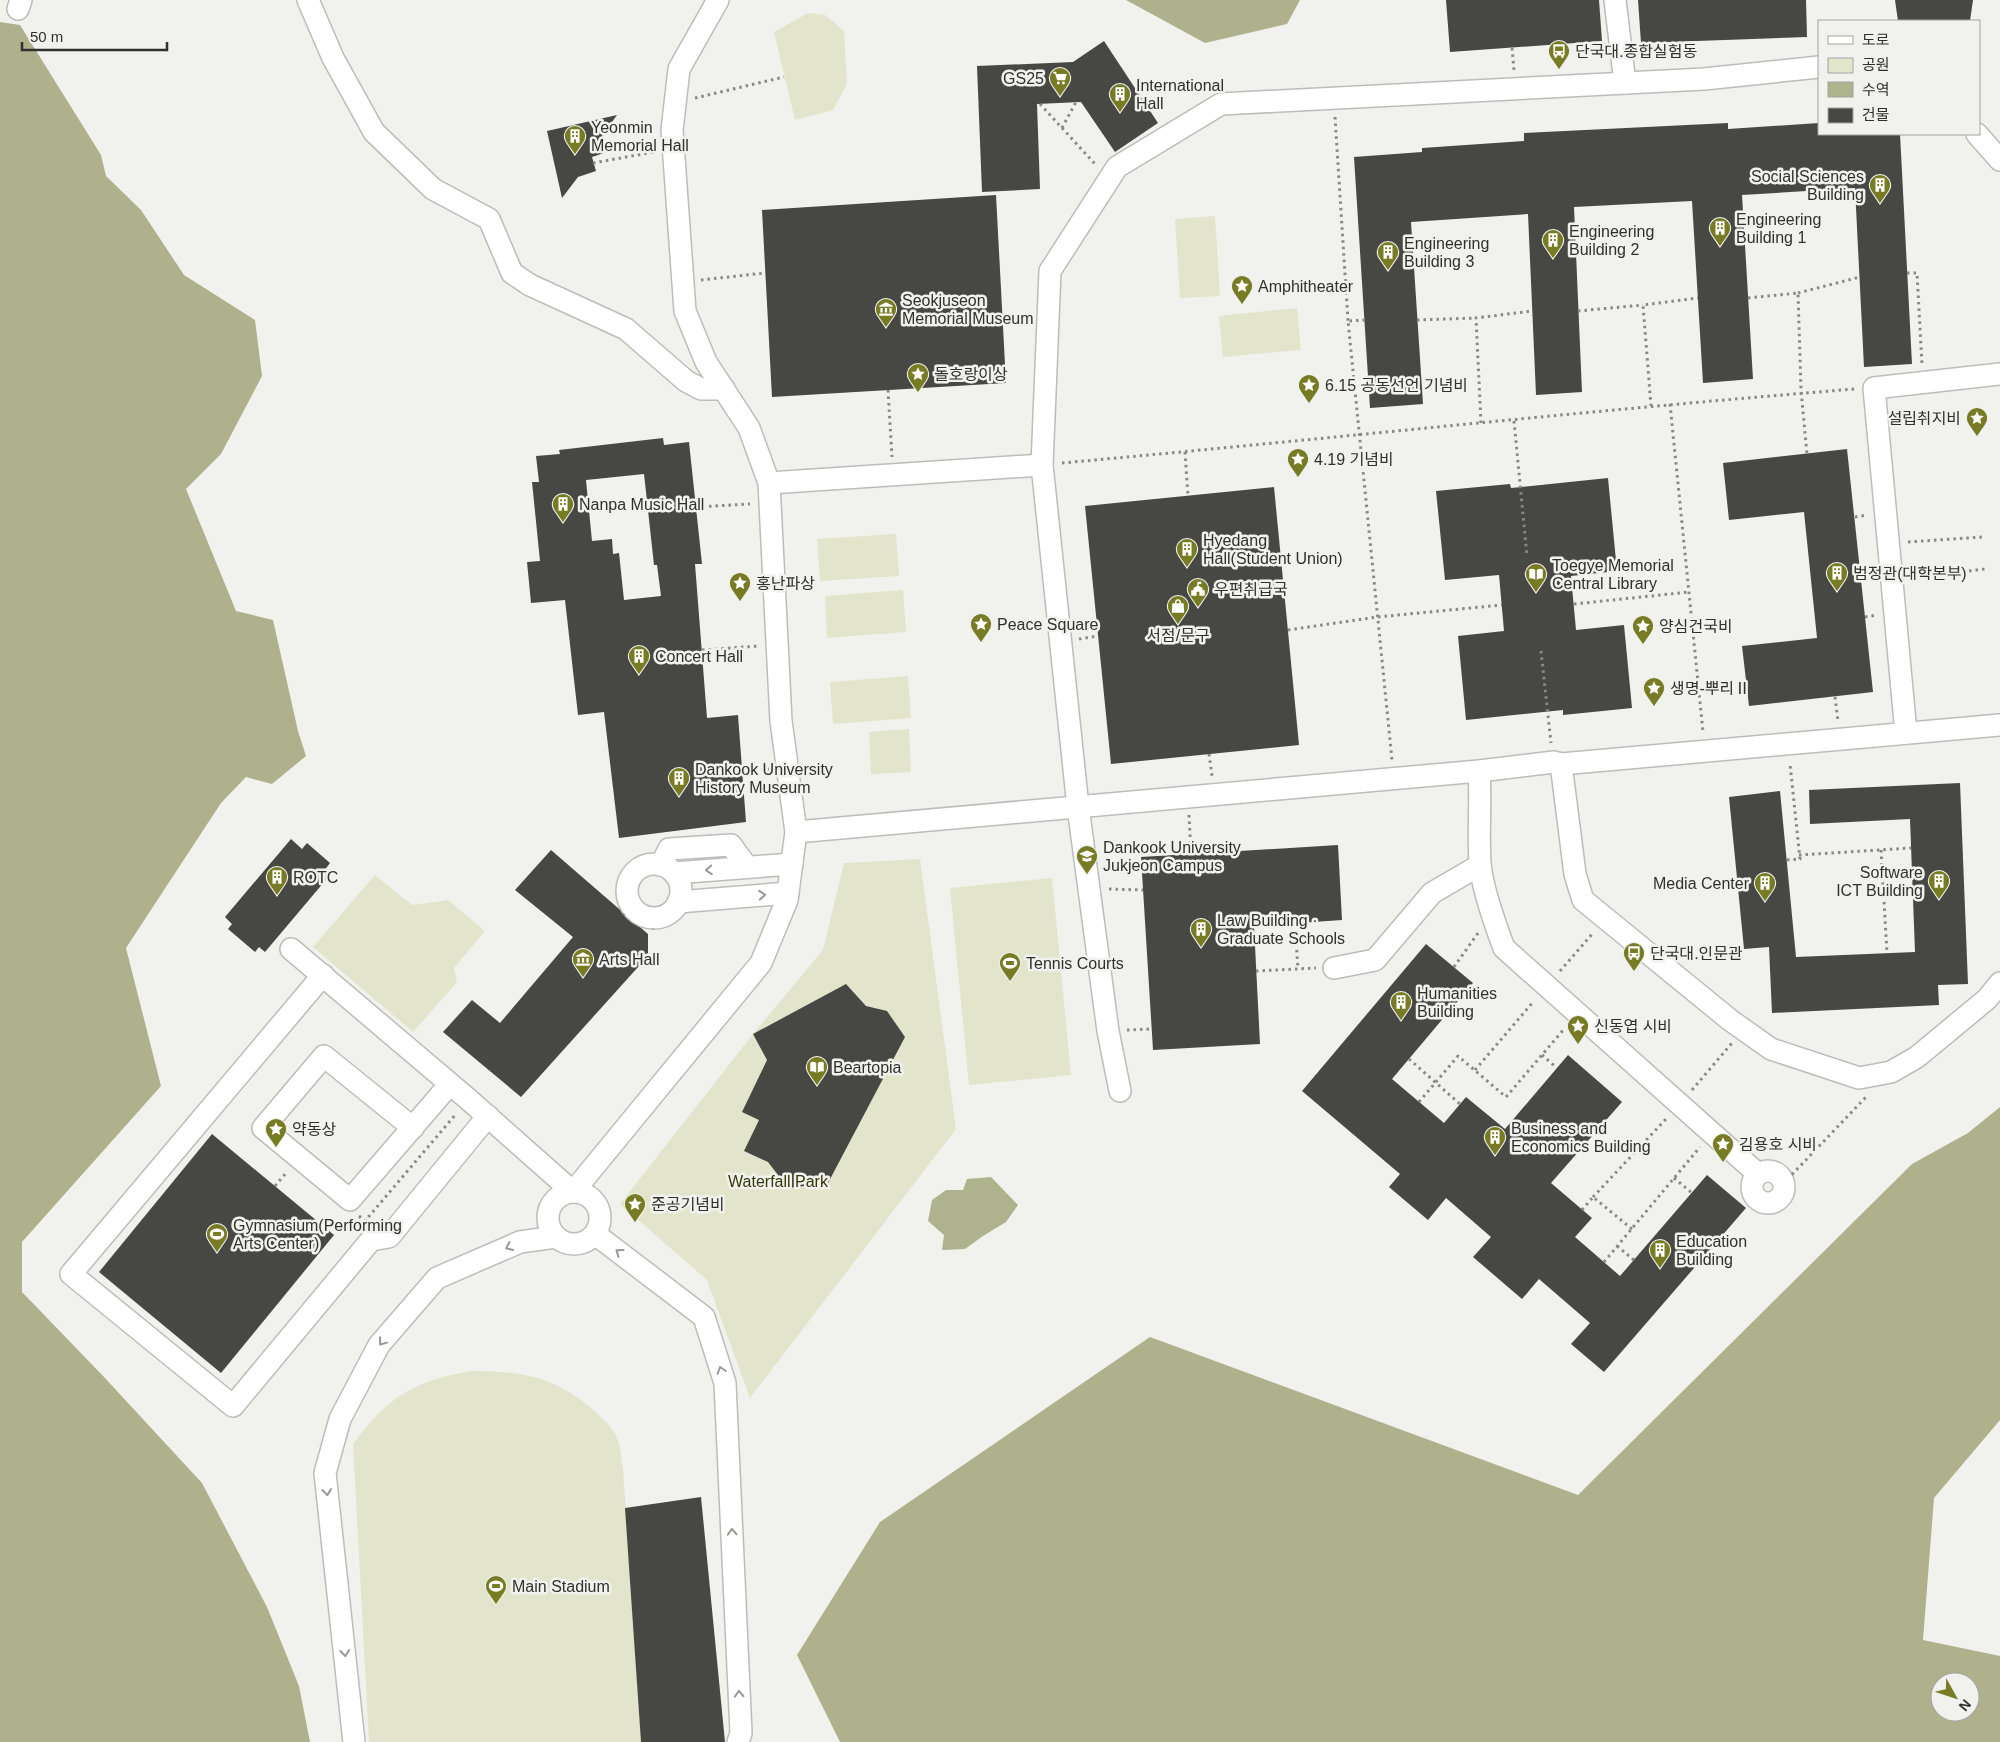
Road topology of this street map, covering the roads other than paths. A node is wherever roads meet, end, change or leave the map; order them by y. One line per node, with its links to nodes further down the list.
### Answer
1 (308, 0): 9 (lane)
2 (718, 0): 9 (lane)
3 (1615, 0): 5 (lane)
4 (1818, 67): 5 (lane)
5 (1625, 83): 10 (lane)
6 (1978, 135): 7 (lane)
7 (2000, 160)
8 (2000, 374): 13 (lane)
9 (724, 389): 11 (lane)
10 (1042, 465): 11 (lane); 16 (lane)
11 (769, 493): 17 (lane)
12 (2000, 724): 13 (lane)
13 (1906, 733): 14 (lane)
14 (1558, 763): 15 (lane); 26 (lane)
15 (1479, 771): 16 (lane); 19 (lane)
16 (1078, 807): 17 (lane); 28 (lane)
17 (796, 832): 18 (lane)
18 (792, 864): 20 (lane, one-way to 20); 21 (lane)
19 (1480, 865): 24 (lane); 31 (lane)
20 (667, 869): 22 (lane); 22 (lane)
21 (788, 893): 22 (lane, one-way to 21); 32 (lane)
22 (678, 902)
23 (291, 949): 25 (lane)
24 (1334, 968)
25 (323, 975): 27 (lane); 29 (lane)
26 (2000, 983)
27 (450, 1084): 29 (lane); 30 (lane)
28 (1120, 1092)
29 (488, 1116): 32 (lane)
30 (413, 1128): 30 (lane)
31 (1783, 1184)
32 (572, 1192): 33 (lane); 34 (lane)
33 (595, 1234): 34 (lane); 36 (lane, one-way to 33)
34 (556, 1237): 35 (lane, one-way to 35)
35 (354, 1742)
36 (738, 1742)

